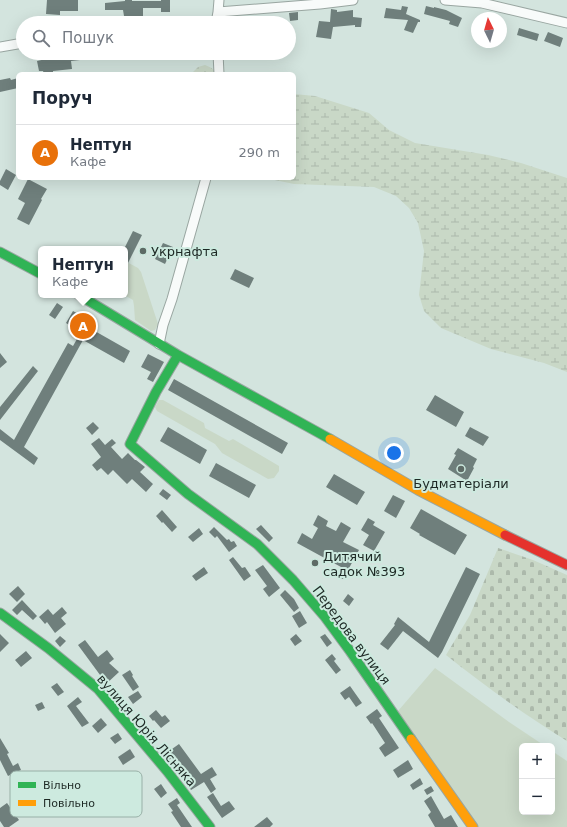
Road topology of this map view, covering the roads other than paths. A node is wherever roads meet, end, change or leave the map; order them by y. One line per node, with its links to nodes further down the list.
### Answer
1 (219, 0): 4 (street)
2 (353, 0): 4 (street)
3 (445, 0): 6 (street)
4 (218, 12): 5 (street)
5 (217, 16)
6 (567, 23)
7 (16, 44): 8 (street)
8 (0, 47)
9 (218, 60): 10 (street)
10 (219, 72)
11 (205, 180): 15 (street)
12 (0, 252): 13 (street)
13 (38, 272)
14 (83, 298): 15 (street)
15 (159, 344): 16 (street)
16 (178, 355): 17 (street); 20 (street, Передова вулиця)
17 (567, 565)
18 (0, 613): 19 (street, вулиця Юрія Лісняка)
19 (210, 827)
20 (473, 827)

